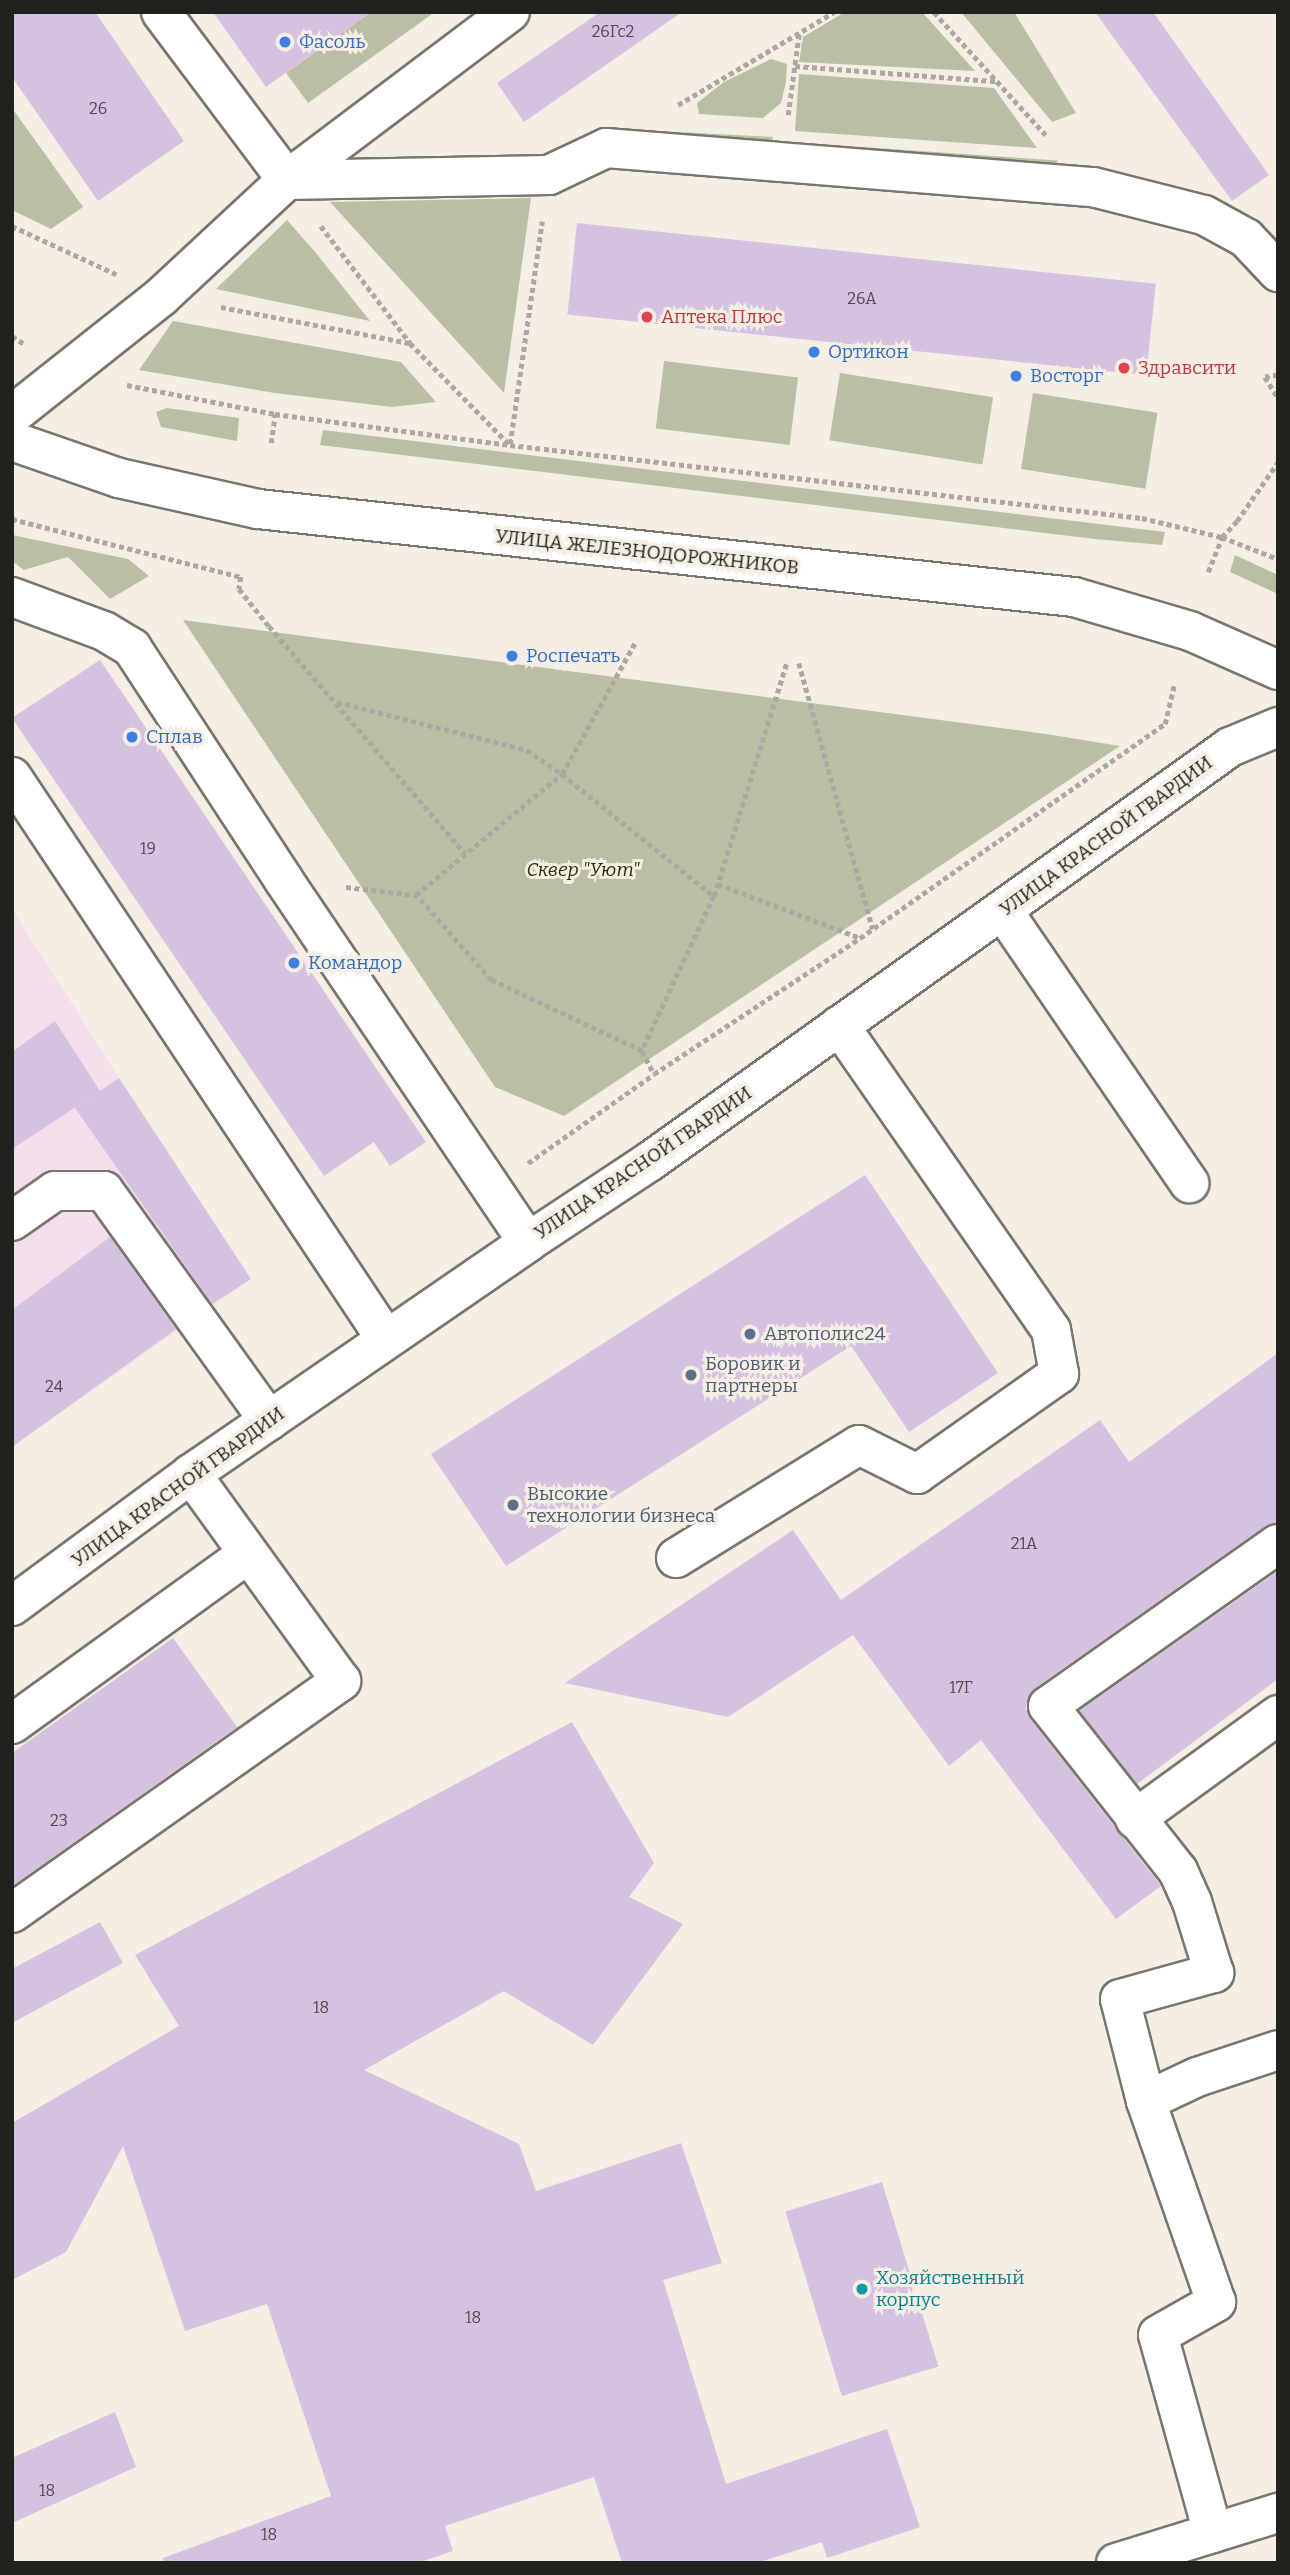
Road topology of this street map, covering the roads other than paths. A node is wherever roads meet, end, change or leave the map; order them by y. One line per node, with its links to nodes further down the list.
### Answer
1 (510, 12): 3 (street)
2 (171, 16): 3 (street)
3 (287, 180): 4 (street); 5 (street)
4 (1278, 272)
5 (12, 415)
6 (12, 441): 8 (street, УЛИЦА ЖЕЛЕЗНОДОРОЖНИКОВ)
7 (12, 597): 15 (street)
8 (1278, 670)
9 (1278, 727): 11 (street, УЛИЦА КРАСНОЙ ГВАРДИИ)
10 (12, 777): 16 (street)
11 (1003, 911): 12 (street, УЛИЦА КРАСНОЙ ГВАРДИИ); 13 (street)
12 (839, 1025): 15 (street, УЛИЦА КРАСНОЙ ГВАРДИИ); 21 (street)
13 (1189, 1184)
14 (12, 1221): 17 (street)
15 (528, 1241): 16 (street, УЛИЦА КРАСНОЙ ГВАРДИИ)
16 (386, 1339): 17 (street, УЛИЦА КРАСНОЙ ГВАРДИИ)
17 (269, 1420): 18 (street, УЛИЦА КРАСНОЙ ГВАРДИИ)
18 (191, 1474): 20 (street); 22 (street, УЛИЦА КРАСНОЙ ГВАРДИИ)
19 (1278, 1544): 25 (street)
20 (248, 1554): 24 (street); 26 (street)
21 (676, 1558)
22 (12, 1606)
23 (1278, 1714): 25 (street)
24 (12, 1724)
25 (1135, 1819): 28 (street)
26 (12, 1913)
27 (1278, 2050): 28 (street)
28 (1146, 2101): 30 (street)
29 (1278, 2513): 30 (street)
30 (1213, 2533): 31 (street)
31 (1116, 2563)

